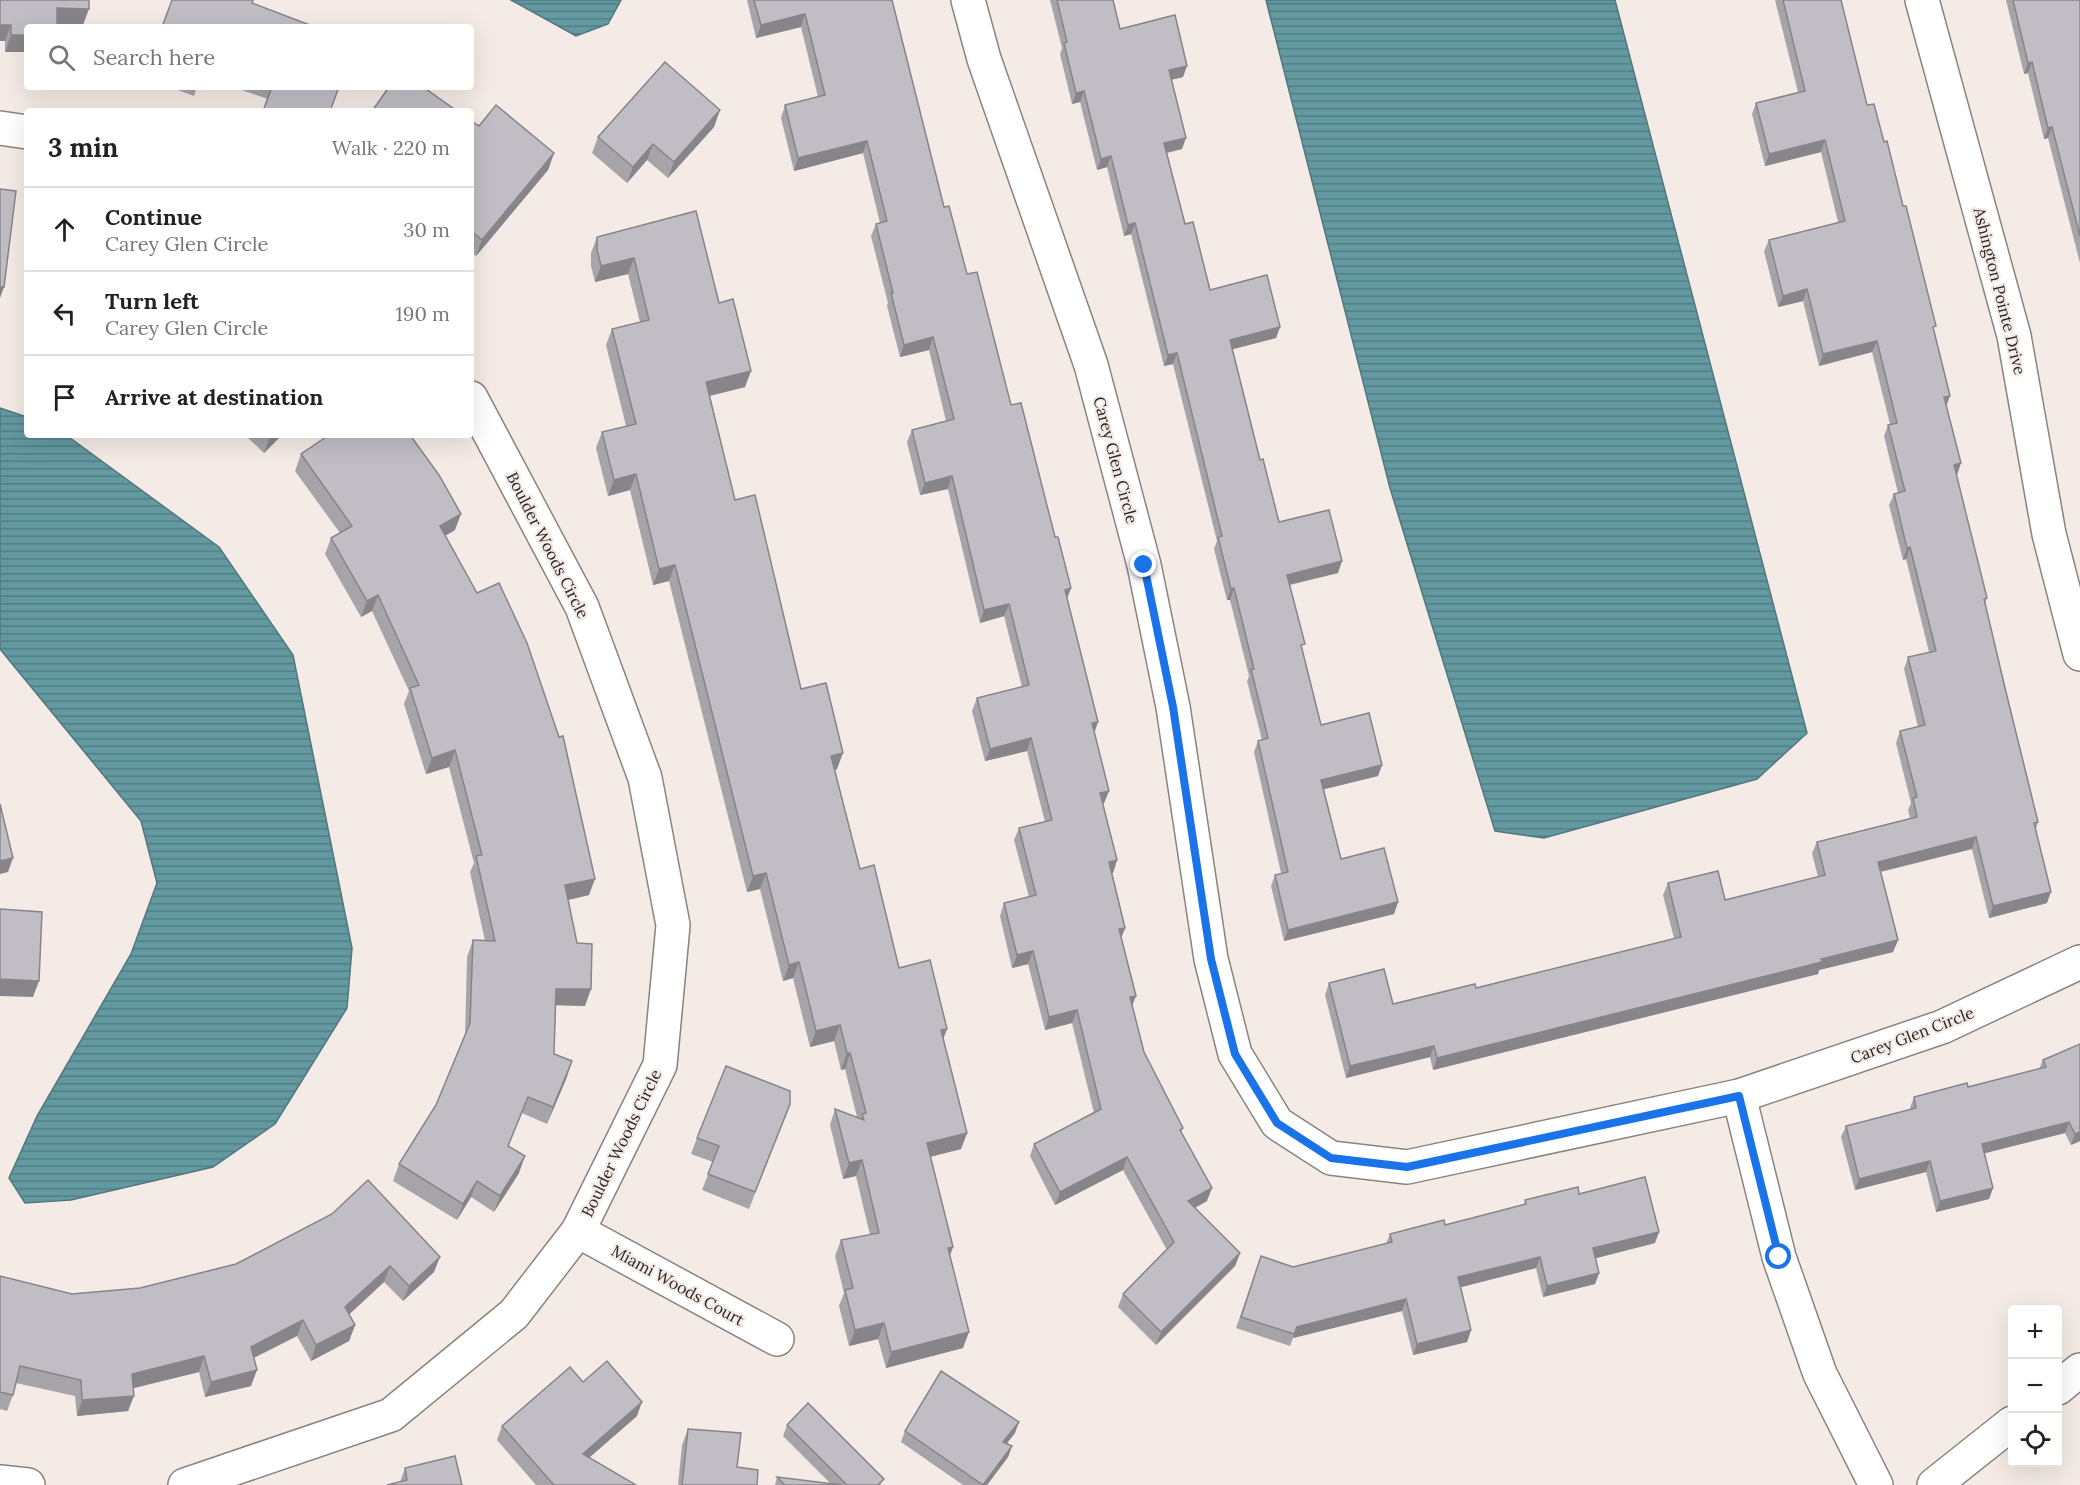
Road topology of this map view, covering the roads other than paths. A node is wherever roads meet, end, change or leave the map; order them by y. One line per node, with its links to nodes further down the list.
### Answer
1 (968, 0): 8 (street, Carey Glen Circle)
2 (1922, 0): 6 (street, Ashington Pointe Drive)
3 (0, 128): 4 (street)
4 (24, 132)
5 (474, 405): 9 (street, Boulder Woods Circle)
6 (2080, 654)
7 (2080, 962): 8 (street, Carey Glen Circle)
8 (1739, 1096): 17 (street)
9 (578, 1231): 10 (street, Miami Woods Court); 16 (street, Boulder Woods Circle)
10 (777, 1339)
11 (2080, 1370): 12 (street)
12 (2062, 1385)
13 (2008, 1427): 18 (street)
14 (0, 1482): 15 (street)
15 (28, 1485)
16 (185, 1485)
17 (1876, 1485)
18 (1934, 1485)

